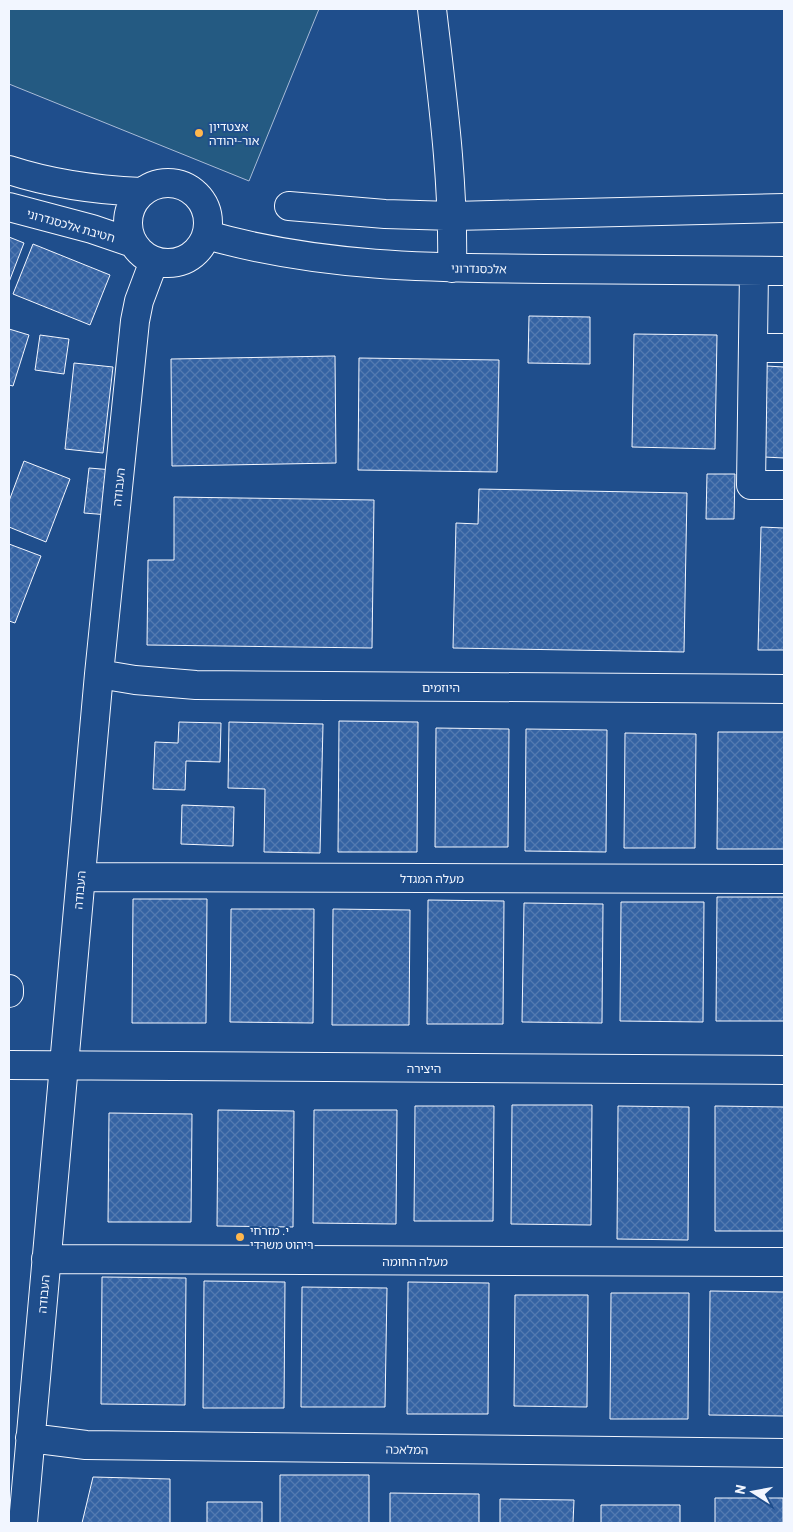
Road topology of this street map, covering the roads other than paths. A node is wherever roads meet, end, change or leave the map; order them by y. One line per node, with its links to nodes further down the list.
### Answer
1 (432, 9): 7 (street)
2 (9, 170): 3 (street)
3 (141, 192): 8 (street); 9 (street)
4 (289, 206): 7 (street)
5 (9, 207): 9 (street, חטיבת אלכסנדרוני)
6 (784, 208): 7 (street)
7 (453, 216): 11 (street)
8 (207, 235): 10 (street); 11 (street, אלכסנדרוני)
9 (133, 244): 10 (street)
10 (154, 261): 17 (street, העבודה)
11 (452, 268): 12 (street, אלכסנדרוני)
12 (754, 271): 13 (street); 14 (street)
13 (784, 271)
14 (753, 348): 15 (street); 16 (street)
15 (784, 348)
16 (784, 485)
17 (99, 674): 18 (street, היוזמים); 19 (street, העבודה)
18 (784, 689)
19 (81, 877): 20 (street, מעלה המגדל); 22 (street, העבודה)
20 (784, 879)
21 (9, 1066): 22 (street, היצירה)
22 (64, 1066): 23 (street, היצירה); 24 (street, העבודה)
23 (784, 1070)
24 (46, 1259): 25 (street, מעלה החומה); 26 (street, העבודה)
25 (784, 1262)
26 (30, 1438): 27 (street, המלאכה); 28 (street, העבודה)
27 (784, 1453)
28 (22, 1523)

